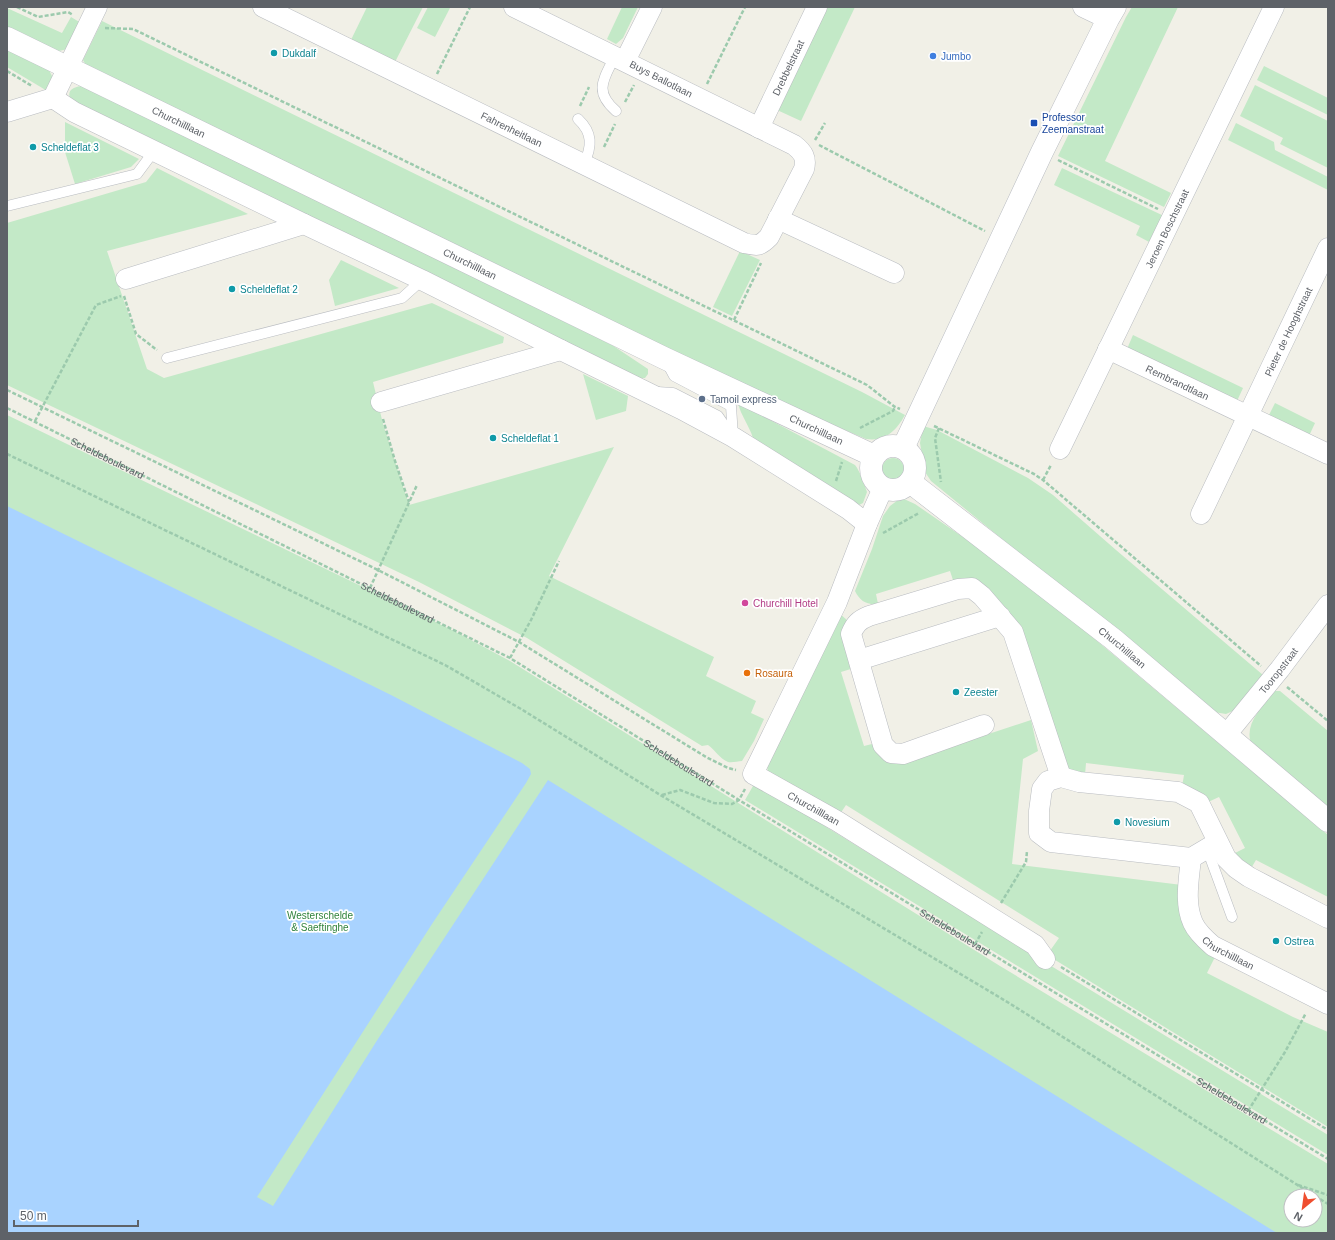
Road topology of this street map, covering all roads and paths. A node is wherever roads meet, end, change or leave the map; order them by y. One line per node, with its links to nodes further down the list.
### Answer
1 (17, 7): 11 (path)
2 (263, 7): 16 (street, Fahrenheitlaan)
3 (470, 7): 16 (path)
4 (514, 7): 13 (street, Buys Ballotlaan)
5 (652, 7): 13 (street)
6 (745, 7): 18 (path)
7 (817, 7): 23 (street, Drebbelstraat)
8 (1083, 7): 10 (street)
9 (1274, 7): 28 (street, Jeroen Boschstraat)
10 (1112, 13): 31 (main road)
11 (93, 15): 14 (street); 37 (path)
12 (7, 38): 14 (main road, Churchilllaan)
13 (620, 59): 18 (street, Buys Ballotlaan); 19 (lane)
14 (67, 68): 17 (street); 41 (main road, Churchilllaan)
15 (592, 80): 21 (path)
16 (429, 88): 25 (street, Fahrenheitlaan)
17 (53, 98): 20 (street); 24 (street)
18 (700, 99): 23 (street, Buys Ballotlaan)
19 (616, 111)
20 (7, 112)
21 (578, 114): 25 (lane)
22 (825, 123): 31 (path)
23 (759, 128): 29 (street, Buys Ballotlaan)
24 (154, 151): 27 (lane); 30 (street)
25 (584, 164): 32 (street, Fahrenheitlaan)
26 (1070, 166): 28 (path)
27 (7, 206)
28 (1173, 216): 38 (street, Jeroen Boschstraat)
29 (778, 219): 32 (street); 34 (street)
30 (304, 224): 35 (street); 36 (street)
31 (1001, 239): 47 (main road)
32 (762, 245): 37 (path)
33 (1328, 248): 46 (street, Pieter de Hooghstraat)
34 (894, 273)
35 (126, 279)
36 (422, 280): 39 (street); 40 (lane)
37 (734, 320): 47 (path)
38 (1108, 349): 46 (street, Rembrandtlaan); 52 (street, Jeroen Boschstraat)
39 (561, 350): 43 (street); 50 (street)
40 (167, 358): 44 (path)
41 (664, 358): 50 (lane); 55 (main road, Churchilllaan)
42 (7, 390): 44 (path, Scheldeboulevard)
43 (381, 402)
44 (43, 407): 48 (path); 65 (path, Scheldeboulevard)
45 (7, 408): 48 (path, Scheldeboulevard)
46 (1247, 416): 54 (street, Rembrandtlaan); 62 (street)
47 (916, 417): 51 (main road); 57 (path)
48 (36, 421): 66 (path, Scheldeboulevard)
49 (384, 423): 61 (path)
50 (733, 437): 63 (street)
51 (902, 448): 55 (main road); 58 (main road)
52 (1060, 449)
53 (7, 454): 80 (path)
54 (1328, 454)
55 (874, 456): 60 (main road)
56 (1048, 470): 57 (path)
57 (1043, 480): 74 (path)
58 (910, 482): 60 (main road); 77 (main road, Churchilllaan)
59 (417, 484): 61 (path)
60 (883, 488): 63 (street)
61 (409, 502): 65 (path)
62 (1201, 514)
63 (867, 524): 67 (street)
64 (559, 561): 71 (path)
65 (378, 570): 66 (path); 71 (path, Scheldeboulevard)
66 (370, 588): 72 (path, Scheldeboulevard)
67 (837, 602): 70 (street); 78 (street)
68 (1328, 605): 74 (street, Tooropstraat)
69 (1000, 616): 70 (street); 73 (street); 79 (street)
70 (863, 618): 73 (street)
71 (519, 642): 72 (path); 78 (path, Scheldeboulevard)
72 (510, 658): 81 (path, Scheldeboulevard)
73 (859, 660): 76 (street)
74 (1274, 676): 75 (path); 77 (street, Tooropstraat)
75 (1328, 721)
76 (984, 725)
77 (1226, 735): 82 (main road, Churchilllaan)
78 (753, 774): 81 (path); 88 (street, Churchilllaan)
79 (1061, 777): 83 (street); 83 (street)
80 (662, 796): 81 (path); 94 (path)
81 (739, 800): 91 (path, Scheldeboulevard)
82 (1328, 821)
83 (1205, 850): 86 (lane); 87 (street); 89 (street, Churchilllaan)
84 (1027, 851): 85 (path)
85 (1001, 903)
86 (1232, 917)
87 (1328, 918)
88 (1046, 956): 90 (path)
89 (1321, 1001): 90 (path)
90 (1262, 1089): 91 (path); 92 (path)
91 (1248, 1111): 93 (path, Scheldeboulevard)
92 (1328, 1130)
93 (1328, 1159)
94 (1293, 1184): 95 (path); 96 (path)
95 (1300, 1188)
96 (1328, 1195)

